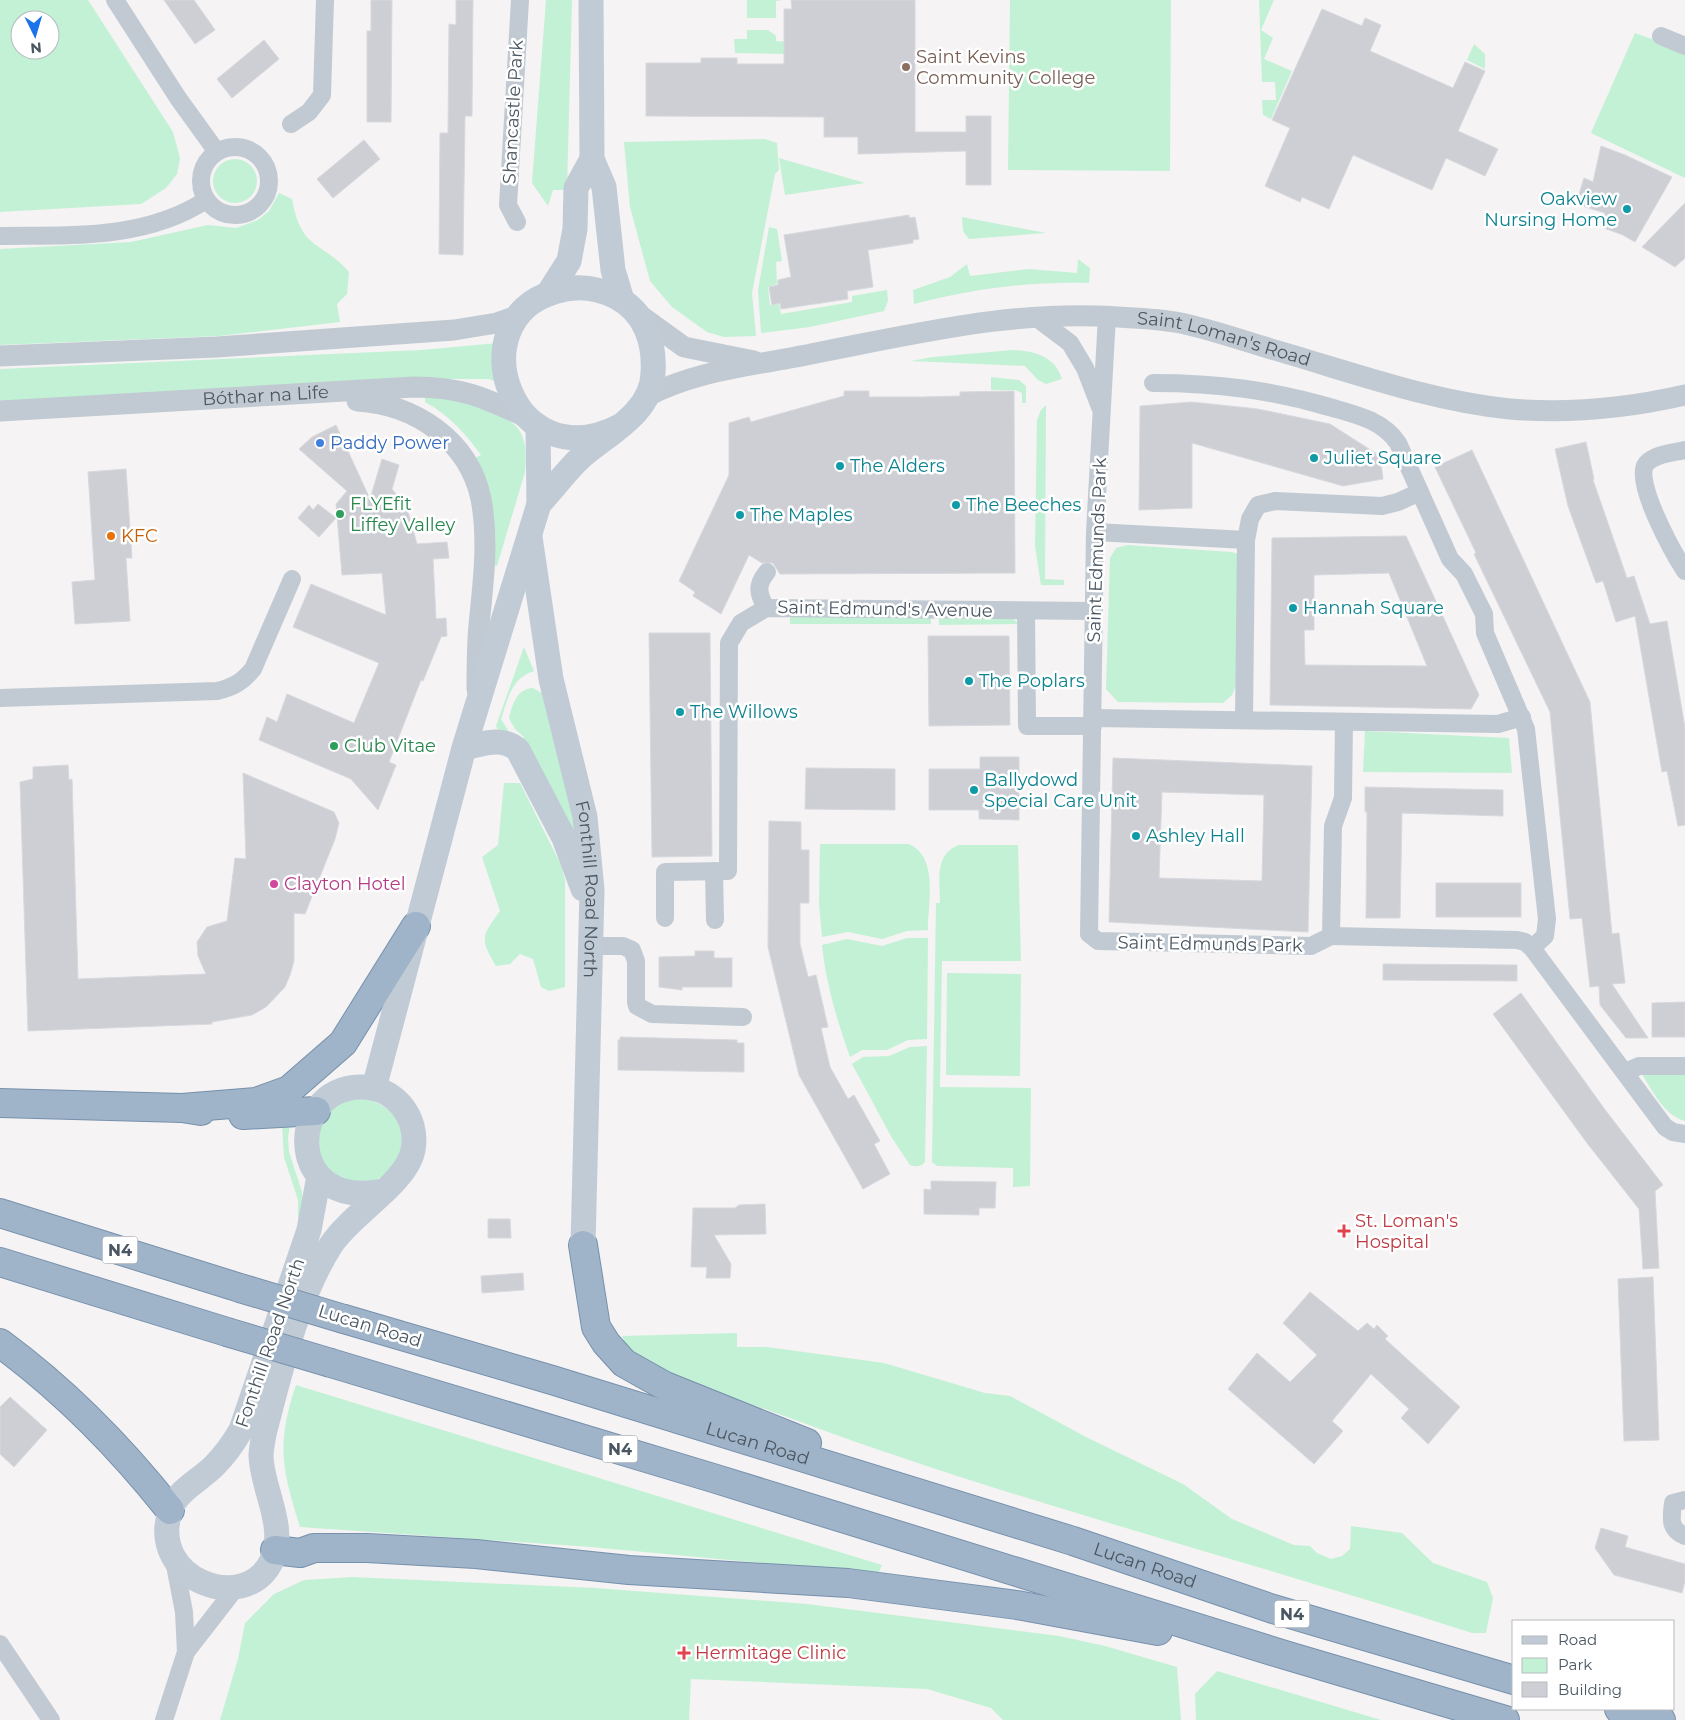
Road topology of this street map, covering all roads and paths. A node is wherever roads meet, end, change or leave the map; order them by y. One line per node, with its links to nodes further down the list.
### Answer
1 (115, 0): 8 (street)
2 (325, 0): 7 (street)
3 (520, 0): 11 (street, Shancastle Park)
4 (591, 0): 9 (main road, Fonthill Road North)
5 (1661, 36): 6 (street)
6 (1685, 46)
7 (291, 124)
8 (217, 152): 10 (street); 10 (street)
9 (592, 159): 13 (main road, Fonthill Road North); 14 (main road, Fonthill Road North)
10 (206, 200): 12 (street)
11 (518, 222)
12 (0, 236)
13 (548, 294): 14 (main road, Fonthill Road North); 15 (main road, Fonthill Road North)
14 (628, 306): 19 (street, Saint Loman's Road); 23 (main road, Fonthill Road North)
15 (520, 315): 18 (street); 26 (main road, Fonthill Road North)
16 (1034, 316): 17 (street, Saint Loman's Road); 19 (street, Saint Loman's Road); 25 (street, Saint Edmunds Park)
17 (1107, 316): 21 (street, Saint Loman's Road); 25 (street, Saint Edmunds Park)
18 (0, 356)
19 (759, 362): 23 (street, Saint Loman's Road)
20 (1153, 383): 29 (street)
21 (1685, 395)
22 (276, 396): 24 (street, Bóthar na Life); 26 (street, Bóthar na Life); 41 (street)
23 (646, 397): 27 (main road, Fonthill Road North)
24 (0, 411)
25 (1102, 413): 31 (street, Saint Edmunds Park)
26 (532, 421): 27 (main road, Fonthill Road North); 30 (main road, Fonthill Road North)
27 (622, 425): 30 (main road, Fonthill Road North)
28 (1685, 450): 34 (street)
29 (1420, 492): 33 (street); 42 (street)
30 (539, 504): 32 (main road, Fonthill Road North)
31 (1095, 532): 33 (street); 39 (street, Saint Edmunds Park)
32 (530, 537): 41 (main road, Fonthill Road North); 48 (main road, Fonthill Road North)
33 (1246, 540): 43 (street)
34 (1685, 571)
35 (766, 572): 37 (street)
36 (292, 579): 40 (street)
37 (766, 608): 38 (street, Saint Edmund's Avenue); 47 (street, Saint Edmund's Avenue)
38 (1026, 611): 39 (street, Saint Edmund's Avenue); 44 (street)
39 (1094, 611): 44 (street, Saint Edmunds Park)
40 (0, 698)
41 (476, 712): 46 (main road, Fonthill Road North)
42 (1522, 717): 45 (street); 54 (street)
43 (1244, 720): 44 (street); 45 (street)
44 (1094, 722): 52 (street, Saint Edmunds Park)
45 (1344, 722): 52 (street)
46 (464, 748): 48 (main road); 51 (main road, Fonthill Road North)
47 (714, 871): 49 (street); 50 (street)
48 (592, 917): 53 (main road, Fonthill Road North)
49 (665, 918)
50 (715, 920)
51 (416, 926): 58 (main road, Fonthill Road North); 60 (highway)
52 (1331, 936): 54 (street)
53 (592, 946): 55 (street); 66 (main road, Fonthill Road North)
54 (1532, 948): 57 (street)
55 (743, 1017)
56 (1685, 1066): 57 (street)
57 (1625, 1072): 62 (street)
58 (374, 1088): 61 (main road); 64 (main road, Fonthill Road North)
59 (0, 1103): 60 (highway)
60 (182, 1108): 61 (highway)
61 (316, 1111): 63 (main road)
62 (1685, 1134)
63 (319, 1176): 64 (main road); 71 (main road, Fonthill Road North)
64 (383, 1191): 73 (main road, Fonthill Road North)
65 (0, 1213): 70 (highway, Lucan Road / N4, bridge)
66 (583, 1246): 70 (highway)
67 (0, 1262): 78 (highway, N4, bridge)
68 (0, 1343): 71 (highway)
69 (1685, 1500): 72 (street)
70 (960, 1506): 79 (highway, Lucan Road / N4)
71 (170, 1510): 74 (main road)
72 (1685, 1536)
73 (275, 1550): 75 (main road, Fonthill Road North); 78 (highway)
74 (174, 1560): 75 (main road, Fonthill Road North); 77 (street)
75 (238, 1585): 77 (street)
76 (0, 1644): 81 (street)
77 (186, 1652): 82 (street)
78 (1284, 1655): 83 (highway, N4)
79 (1512, 1679)
80 (1623, 1710): 84 (highway)
81 (51, 1720)
82 (164, 1720)
83 (1505, 1720)
84 (1661, 1720)

